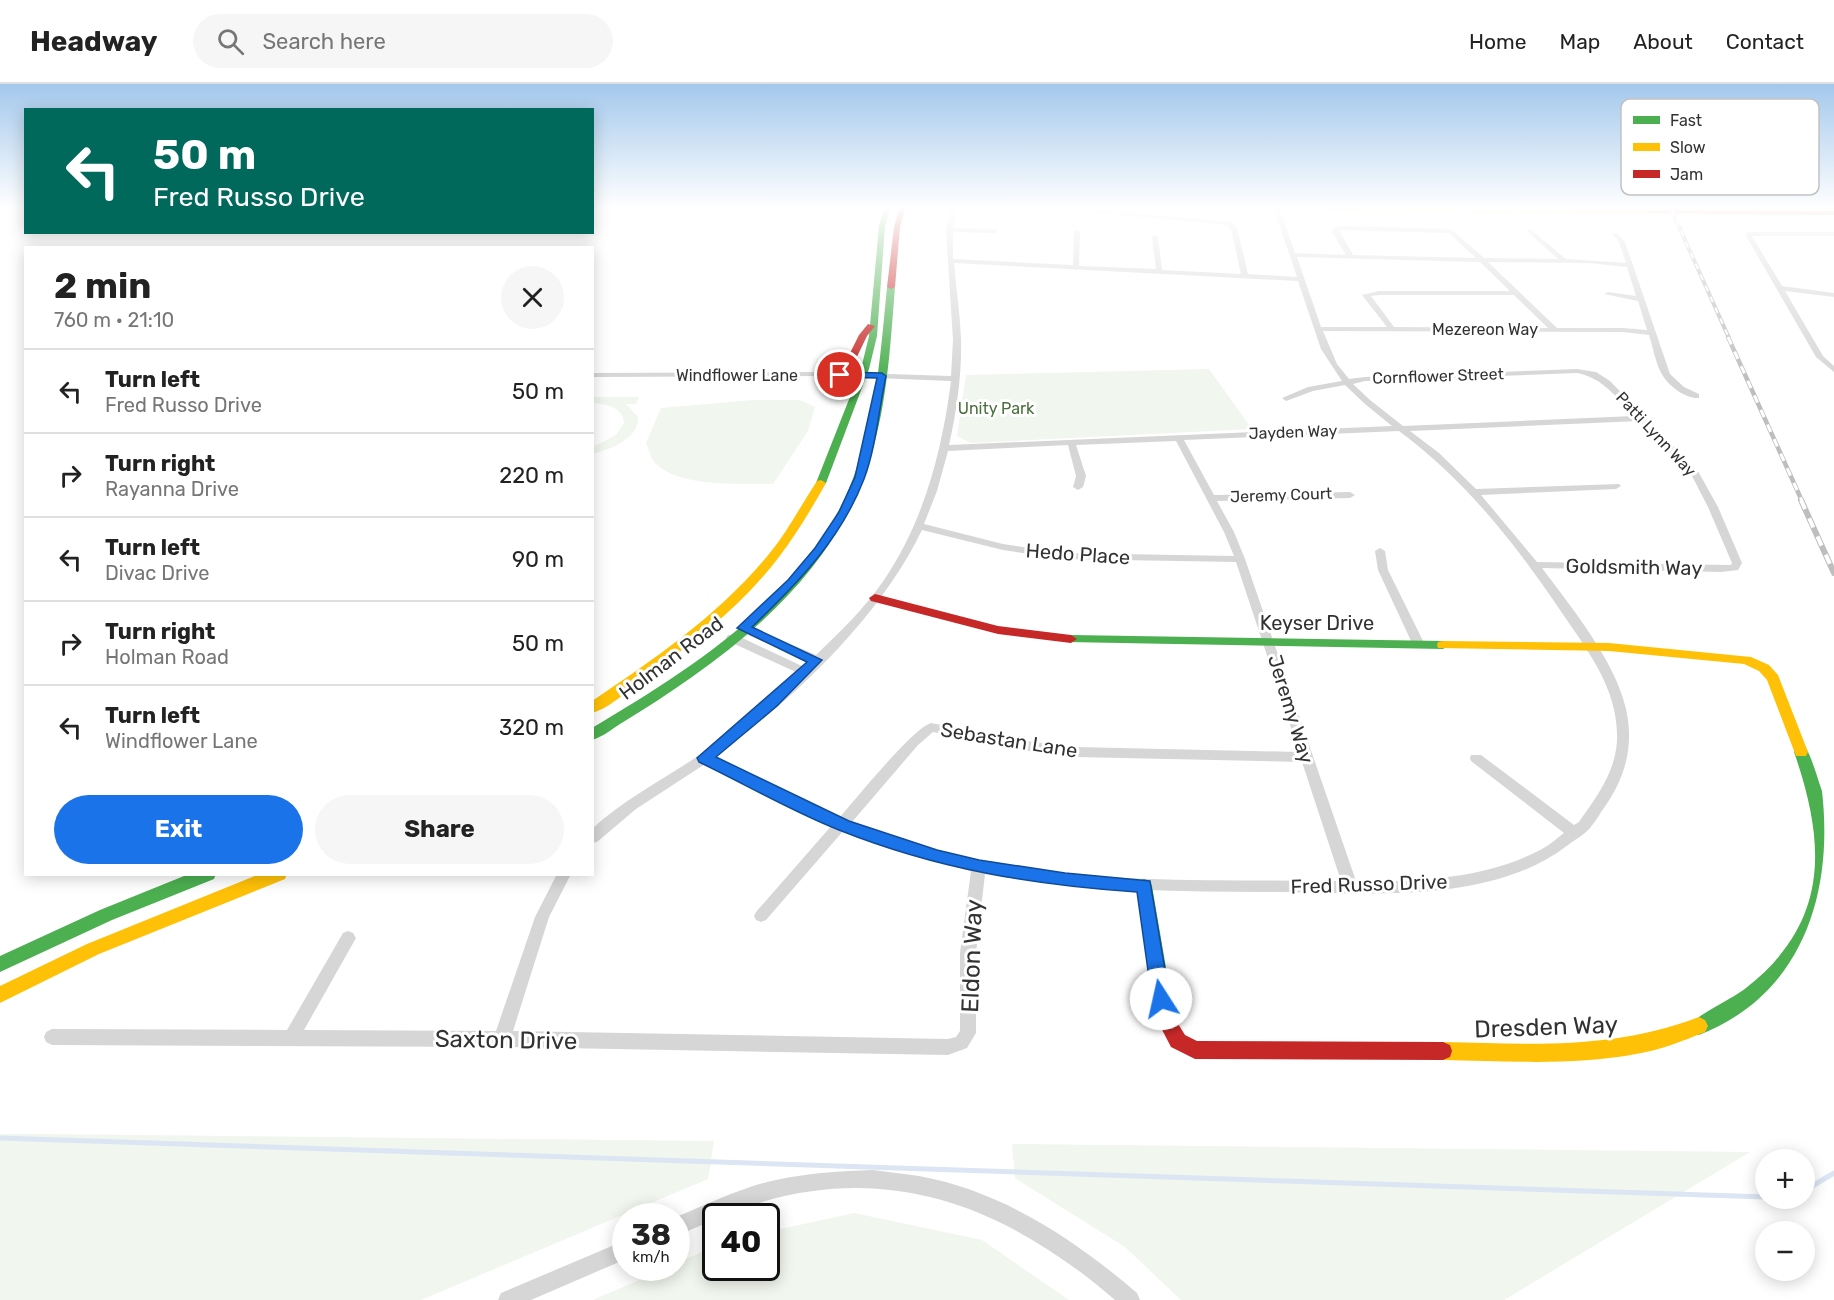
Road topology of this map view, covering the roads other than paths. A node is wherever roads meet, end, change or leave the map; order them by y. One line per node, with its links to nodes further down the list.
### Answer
1 (1629, 265): 19 (street)
2 (879, 266): 20 (main road, Holman Road)
3 (895, 266): 30 (main road, Holman Road)
4 (952, 266): 31 (street)
5 (1050, 266): 11 (street)
6 (1158, 266): 12 (street)
7 (1243, 266): 13 (street)
8 (1297, 266): 14 (street, Fred Russo Drive)
9 (1488, 266): 16 (street)
10 (1768, 266): 15 (street)
11 (1076, 267): 12 (street)
12 (1159, 270): 13 (street)
13 (1245, 275): 14 (street)
14 (1301, 279): 21 (street, Fred Russo Drive)
15 (1781, 288): 18 (street); 25 (street)
16 (1516, 293): 22 (street); 23 (street)
17 (1608, 294): 19 (street)
18 (1834, 295)
19 (1641, 299): 24 (street)
20 (874, 322): 26 (main road); 29 (main road, Holman Road)
21 (1318, 329): 22 (street, Mezereon Way); 32 (street, Fred Russo Drive)
22 (1392, 329): 23 (street, Mezereon Way)
23 (1554, 329): 24 (street, Mezereon Way)
24 (1651, 333): 33 (street)
25 (1834, 370)
26 (827, 374): 28 (street, Windflower Lane); 29 (street, Windflower Lane)
27 (1593, 374): 32 (street, Cornflower Street); 35 (street, Patti Lynn Way)
28 (594, 375)
29 (863, 375): 30 (street, Windflower Lane); 59 (main road, Holman Road)
30 (882, 376): 31 (street, Windflower Lane); 51 (main road, Holman Road)
31 (954, 379): 39 (street)
32 (1346, 381): 34 (street, Cornflower Street); 36 (street, Fred Russo Drive)
33 (1696, 396)
34 (1286, 398)
35 (1641, 418): 36 (street, Jayden Way); 49 (street, Patti Lynn Way)
36 (1400, 427): 37 (street, Jayden Way); 42 (street, Fred Russo Drive)
37 (1178, 437): 38 (street, Jayden Way); 44 (street, Jeremy Way)
38 (1071, 442): 39 (street, Jayden Way); 41 (street)
39 (944, 448): 45 (street)
40 (1616, 486): 42 (street)
41 (1078, 487)
42 (1474, 492): 48 (street, Fred Russo Drive)
43 (1350, 495): 44 (street, Jeremy Court)
44 (1212, 498): 47 (street, Jeremy Way)
45 (918, 526): 47 (street, Hedo Place); 50 (street)
46 (1380, 551): 54 (street)
47 (1240, 559): 53 (street, Jeremy Way)
48 (1535, 565): 49 (street, Goldsmith Way); 55 (street, Fred Russo Drive)
49 (1734, 568)
50 (875, 598): 53 (main road, Keyser Drive); 56 (street)
51 (743, 628): 52 (main road, Holman Road); 56 (street)
52 (732, 638): 58 (street); 60 (main road, Holman Road)
53 (1270, 642): 54 (main road, Keyser Drive); 62 (street, Jeremy Way)
54 (1418, 644): 55 (main road, Keyser Drive)
55 (1591, 647): 57 (main road, Keyser Drive); 65 (street, Fred Russo Drive)
56 (816, 660): 58 (street)
57 (1762, 665): 71 (main road, Dresden Way)
58 (805, 672): 61 (street)
59 (594, 707)
60 (594, 734)
61 (705, 758): 64 (street, Fred Russo Drive); 66 (street)
62 (1306, 758): 64 (street, Sebastan Lane); 72 (street, Jeremy Way)
63 (1476, 758): 65 (street)
64 (843, 825): 67 (street, Fred Russo Drive); 73 (street, Sebastan Lane)
65 (1575, 833): 72 (street, Fred Russo Drive)
66 (594, 836)
67 (979, 867): 71 (street, Fred Russo Drive); 80 (street, Eldon Way)
68 (203, 876): 75 (main road)
69 (274, 876): 76 (main road)
70 (563, 876): 79 (street)
71 (1144, 886): 72 (street, Fred Russo Drive)
72 (1350, 886)
73 (761, 916)
74 (348, 938): 78 (street)
75 (0, 964)
76 (0, 995)
77 (52, 1037): 78 (street, Saxton Drive)
78 (292, 1037): 79 (street, Saxton Drive)
79 (502, 1039): 80 (street, Saxton Drive)
80 (961, 1043)
81 (690, 1221): 84 (street)
82 (612, 1255): 83 (street)
83 (508, 1300)
84 (1130, 1300)

